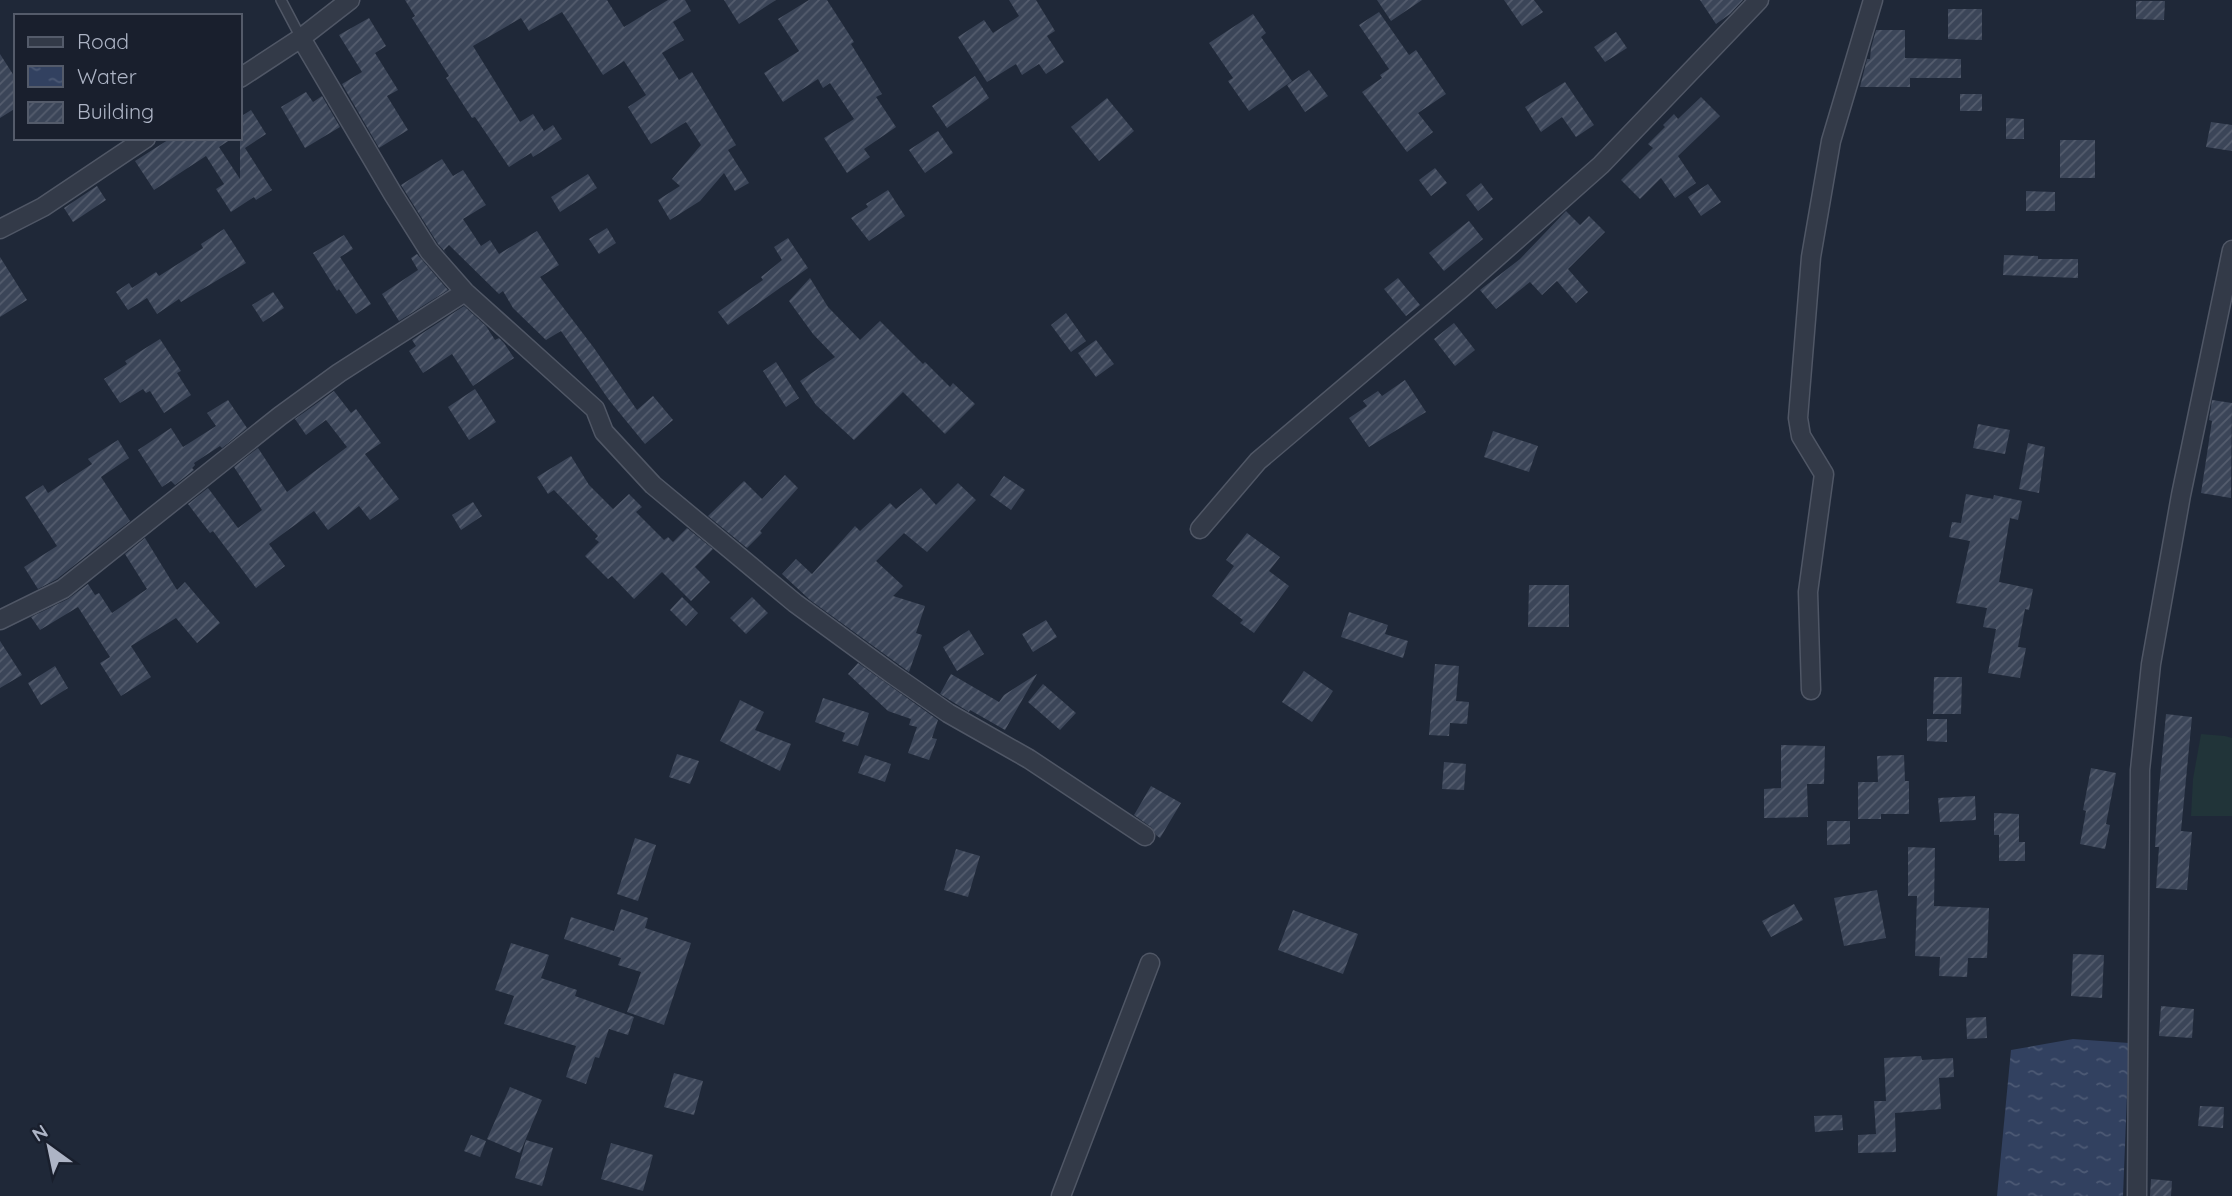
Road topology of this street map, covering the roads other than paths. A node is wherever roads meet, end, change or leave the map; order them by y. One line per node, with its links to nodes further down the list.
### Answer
1 (281, 0): 5 (lane)
2 (350, 0): 5 (street)
3 (1759, 0): 11 (street)
4 (1872, 0): 13 (street)
5 (301, 38): 6 (street); 10 (street)
6 (242, 77)
7 (143, 140): 8 (street)
8 (0, 228)
9 (2232, 250): 17 (street)
10 (465, 292): 12 (street); 14 (street)
11 (1200, 529)
12 (0, 620)
13 (1811, 690)
14 (1145, 836)
15 (1150, 963): 16 (street)
16 (1061, 1196)
17 (2137, 1196)

